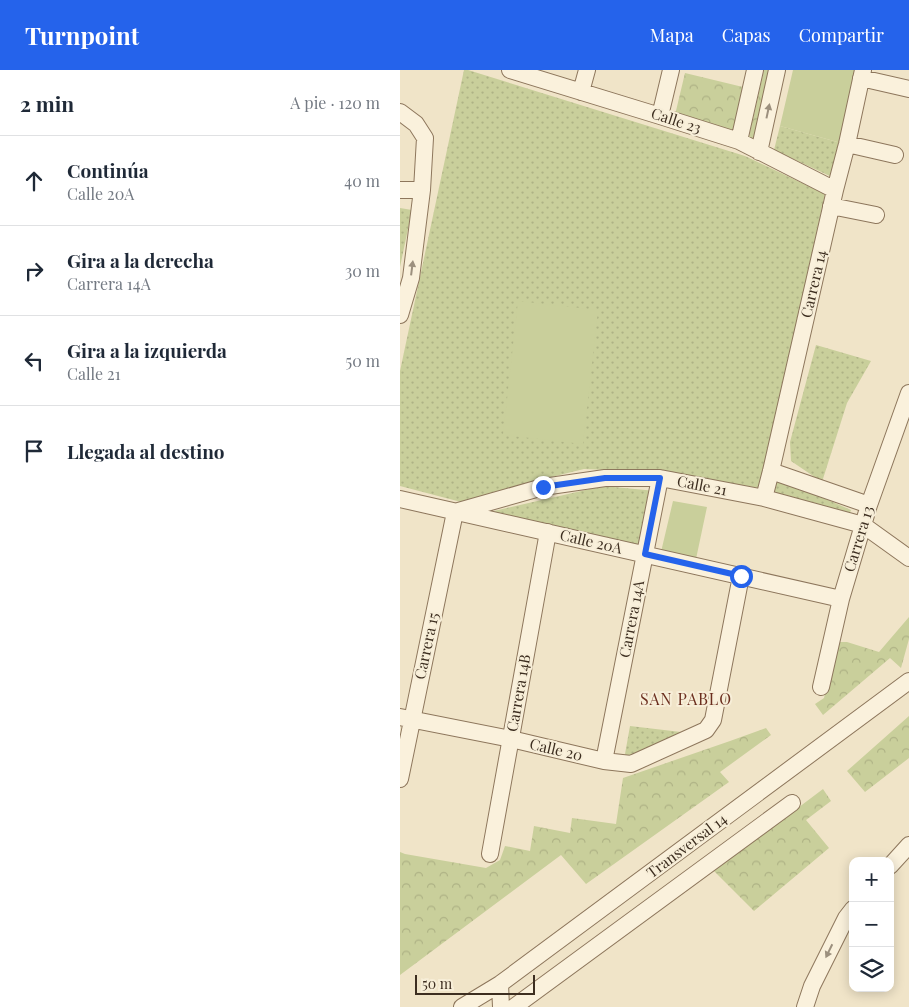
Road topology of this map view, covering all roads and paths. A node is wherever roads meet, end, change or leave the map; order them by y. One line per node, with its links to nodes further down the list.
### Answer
1 (510, 70): 8 (street, Calle 23)
2 (586, 70): 8 (street)
3 (671, 70): 10 (street)
4 (754, 70): 11 (street)
5 (777, 70): 13 (street, one-way to 5)
6 (862, 74): 7 (street); 12 (street, Carrera 14)
7 (909, 89)
8 (581, 92): 10 (street, Calle 23)
9 (400, 112): 16 (street)
10 (660, 116): 11 (street, Calle 23)
11 (739, 141): 13 (street, Calle 23)
12 (847, 144): 14 (street); 17 (street, Carrera 14)
13 (760, 152): 17 (street, Calle 23)
14 (895, 155)
15 (400, 190): 16 (street)
16 (422, 190): 19 (street, one-way to 16)
17 (833, 198): 18 (street, Calle 23); 21 (street, Carrera 14)
18 (876, 215)
19 (400, 315)
20 (909, 393): 25 (street, Carrera 13)
21 (771, 471): 23 (street, Carrera 14); 25 (street)
22 (660, 478): 23 (street, Calle 21); 26 (street, Calle 21); 29 (street, Carrera 14A)
23 (764, 498): 27 (street, Calle 21)
24 (400, 499): 26 (street, Calle 20A)
25 (870, 505): 27 (street, Carrera 13)
26 (455, 512): 28 (street, Calle 20A); 35 (street, Carrera 15)
27 (863, 525): 30 (street, Calle 21); 32 (street, Carrera 13)
28 (548, 532): 29 (street, Calle 20A); 36 (street, Carrera 14B)
29 (645, 554): 31 (street, Calle 20A); 37 (street, Carrera 14A)
30 (909, 558)
31 (741, 576): 32 (street, Calle 20A); 37 (street, Calle 20)
32 (841, 599): 34 (street, Carrera 13)
33 (909, 681): 44 (street, Transversal 14)
34 (821, 688)
35 (406, 719): 36 (street, Calle 20); 38 (street, Carrera 15)
36 (511, 739): 37 (street, Calle 20); 41 (street, Carrera 14B)
37 (604, 761)
38 (400, 779)
39 (792, 803): 47 (street)
40 (909, 845): 42 (street)
41 (490, 854)
42 (894, 862)
43 (849, 914): 48 (street, one-way to 48)
44 (500, 984): 45 (street, Transversal 14); 46 (street)
45 (462, 1007)
46 (501, 1007)
47 (514, 1007)
48 (805, 1007)

